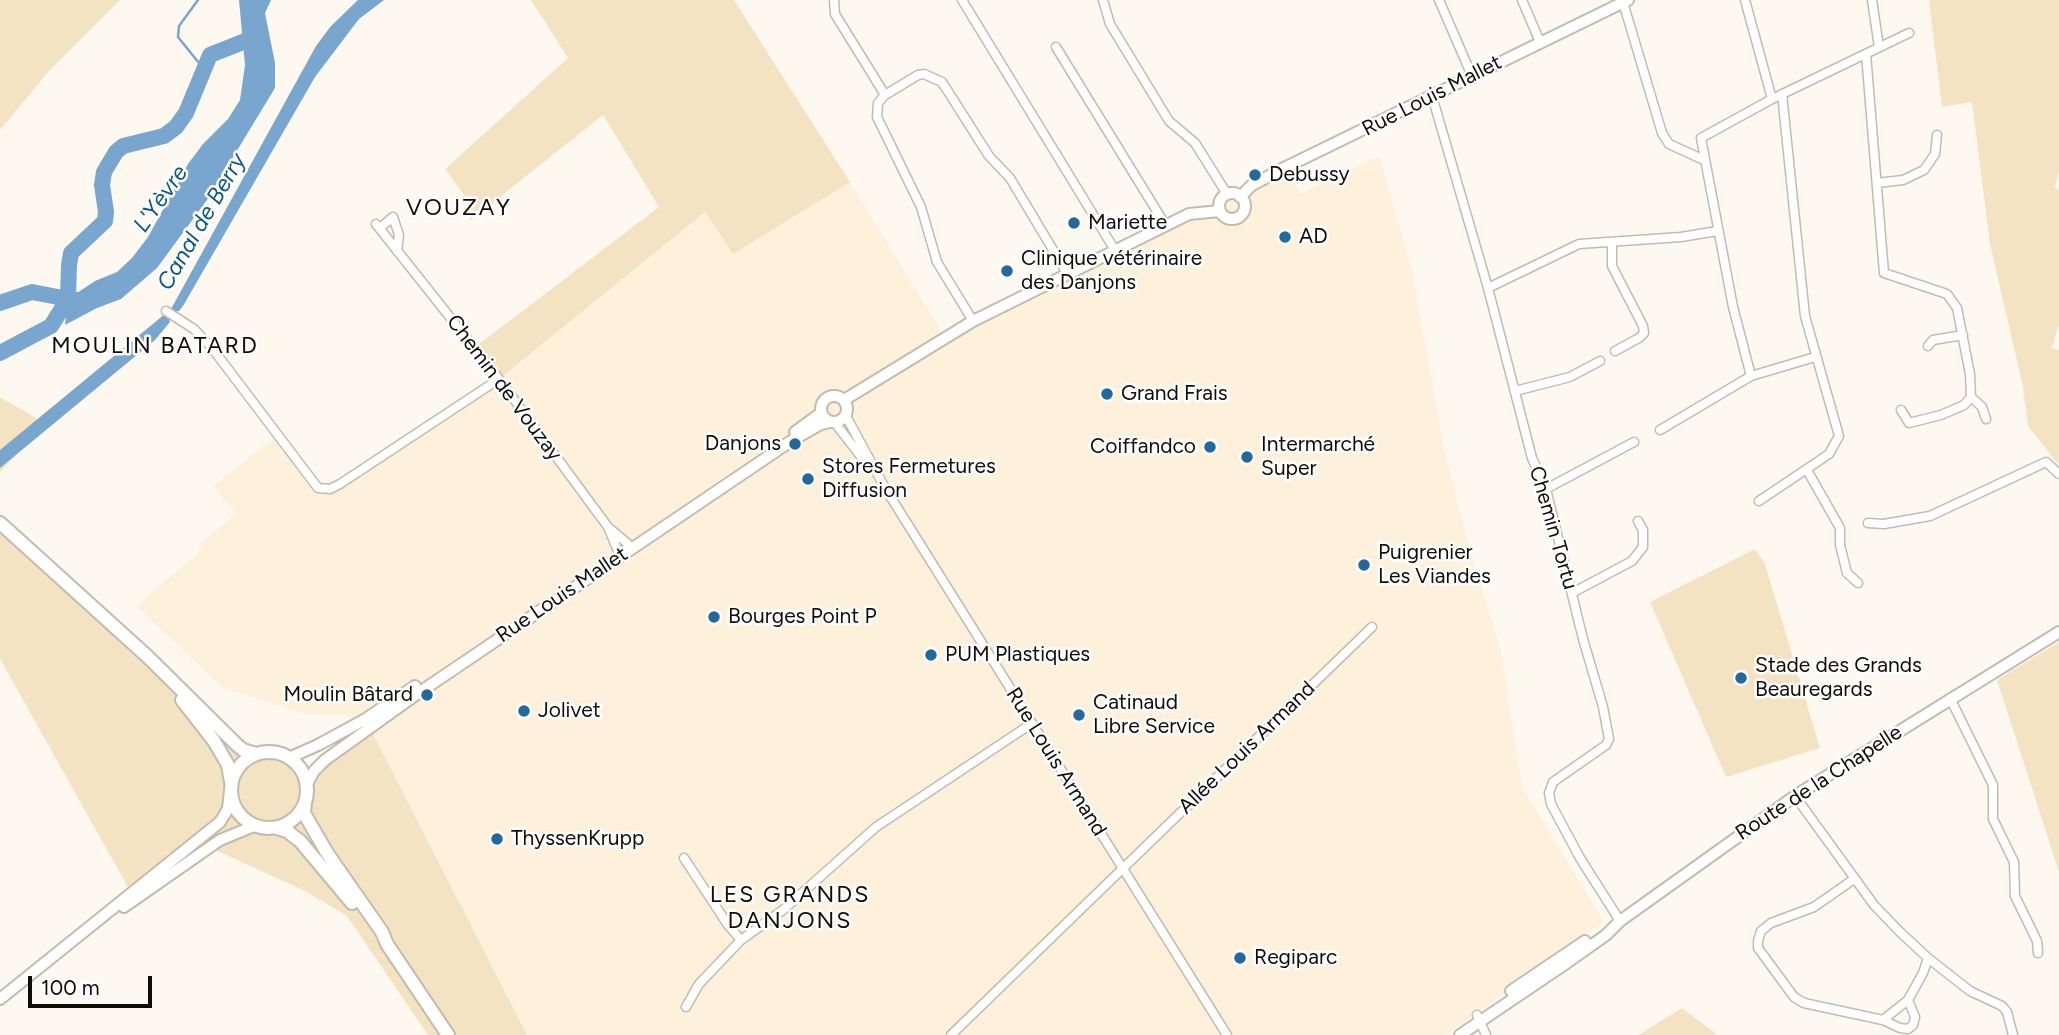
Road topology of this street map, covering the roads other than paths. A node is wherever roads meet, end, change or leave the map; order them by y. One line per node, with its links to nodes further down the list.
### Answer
1 (834, 0): 16 (street)
2 (962, 0): 29 (street)
3 (1103, 0): 22 (street)
4 (1439, 0): 14 (street)
5 (1522, 0): 10 (street)
6 (1745, 0): 18 (street)
7 (1872, 0): 12 (street)
8 (1625, 1): 10 (main road, Rue Louis Mallet); 20 (street)
9 (1909, 33): 12 (street)
10 (1540, 42): 14 (main road, Rue Louis Mallet)
11 (1056, 47): 25 (street)
12 (1879, 47): 13 (street)
13 (1866, 54): 15 (street); 21 (street)
14 (1472, 76): 17 (main road, Rue Louis Mallet)
15 (1782, 94): 18 (street); 37 (street)
16 (885, 95): 30 (street); 33 (street)
17 (1432, 96): 23 (main road, Rue Louis Mallet); 31 (street, Chemin Tortu)
18 (1772, 99): 20 (street)
19 (1937, 135): 21 (street)
20 (1704, 160): 26 (street)
21 (1877, 183): 34 (street)
22 (1227, 194): 23 (main road); 24 (main road)
23 (1240, 197): 24 (main road, Rue Louis Mallet)
24 (1220, 211): 25 (main road, Rue Louis Mallet)
25 (1166, 226): 29 (main road, Rue Louis Mallet)
26 (1717, 230): 27 (street); 39 (street)
27 (1612, 242): 31 (street); 36 (street)
28 (397, 251): 28 (street, Chemin de Vouzay); 40 (street, Chemin de Vouzay)
29 (1116, 252): 30 (main road, Rue Louis Mallet)
30 (1068, 275): 33 (main road, Rue Louis Mallet)
31 (1488, 288): 41 (street, Chemin Tortu)
32 (166, 311): 40 (street)
33 (973, 321): 43 (main road, Rue Louis Mallet)
34 (1962, 335): 35 (street); 42 (street)
35 (1928, 346)
36 (1615, 351)
37 (1815, 356): 39 (street); 51 (street)
38 (1600, 361): 41 (street)
39 (1751, 376): 49 (street)
40 (499, 379): 59 (street, Chemin de Vouzay)
41 (1515, 391): 54 (street, Chemin Tortu)
42 (1971, 397): 44 (street); 47 (street)
43 (844, 400): 45 (main road, Rue Louis Mallet); 46 (main road)
44 (1901, 410)
45 (821, 413): 48 (main road); 59 (main road, Rue Louis Mallet)
46 (846, 416): 48 (main road, Rue Louis Mallet); 53 (street, Rue Louis Armand)
47 (1986, 419)
48 (832, 422): 53 (street, Rue Louis Armand); 59 (main road, Rue Louis Mallet)
49 (1660, 430)
50 (1634, 442): 54 (street)
51 (1807, 470): 55 (street); 60 (street)
52 (2059, 474): 58 (street)
53 (885, 488): 66 (street, Rue Louis Armand)
54 (1546, 489): 61 (street, Chemin Tortu)
55 (1759, 501)
56 (1638, 521): 61 (street)
57 (0, 523): 64 (main road)
58 (1868, 523)
59 (624, 549): 68 (main road, Rue Louis Mallet); 69 (main road, Rue Louis Mallet)
60 (1858, 583)
61 (1572, 593): 78 (street, Chemin Tortu)
62 (1372, 627): 76 (street, Allée Louis Armand)
63 (2059, 632): 65 (main road, Route de la Chapelle)
64 (136, 648): 67 (main road); 70 (main road)
65 (1950, 698): 71 (main road, Route de la Chapelle); 81 (street)
66 (1031, 724): 76 (street, Rue Louis Armand); 79 (street)
67 (256, 754): 68 (main road); 70 (main road)
68 (287, 756): 69 (main road)
69 (307, 784): 72 (main road)
70 (231, 786): 73 (main road); 84 (main road)
71 (1795, 796): 77 (street); 78 (main road, Route de la Chapelle)
72 (305, 803): 74 (main road); 80 (main road)
73 (254, 826): 74 (main road); 84 (main road)
74 (277, 828): 80 (main road)
75 (684, 858): 79 (street)
76 (1123, 868): 89 (street, Allée Louis Armand); 90 (street, Rue Louis Armand)
77 (1854, 879): 82 (street); 87 (street)
78 (1620, 920): 86 (main road, Route de la Chapelle)
79 (741, 940): 85 (street)
80 (387, 944): 88 (main road)
81 (2038, 953)
82 (1928, 957): 83 (street); 94 (street)
83 (1908, 1000): 87 (street); 87 (street)
84 (0, 1002)
85 (686, 1007)
86 (1478, 1018): 91 (main road, Route de la Chapelle); 92 (main road, Route de la Chapelle); 93 (street)
87 (1883, 1020)
88 (448, 1035)
89 (951, 1035)
90 (1227, 1035)
91 (1449, 1035)
92 (1460, 1035)
93 (1486, 1035)
94 (2013, 1035)

